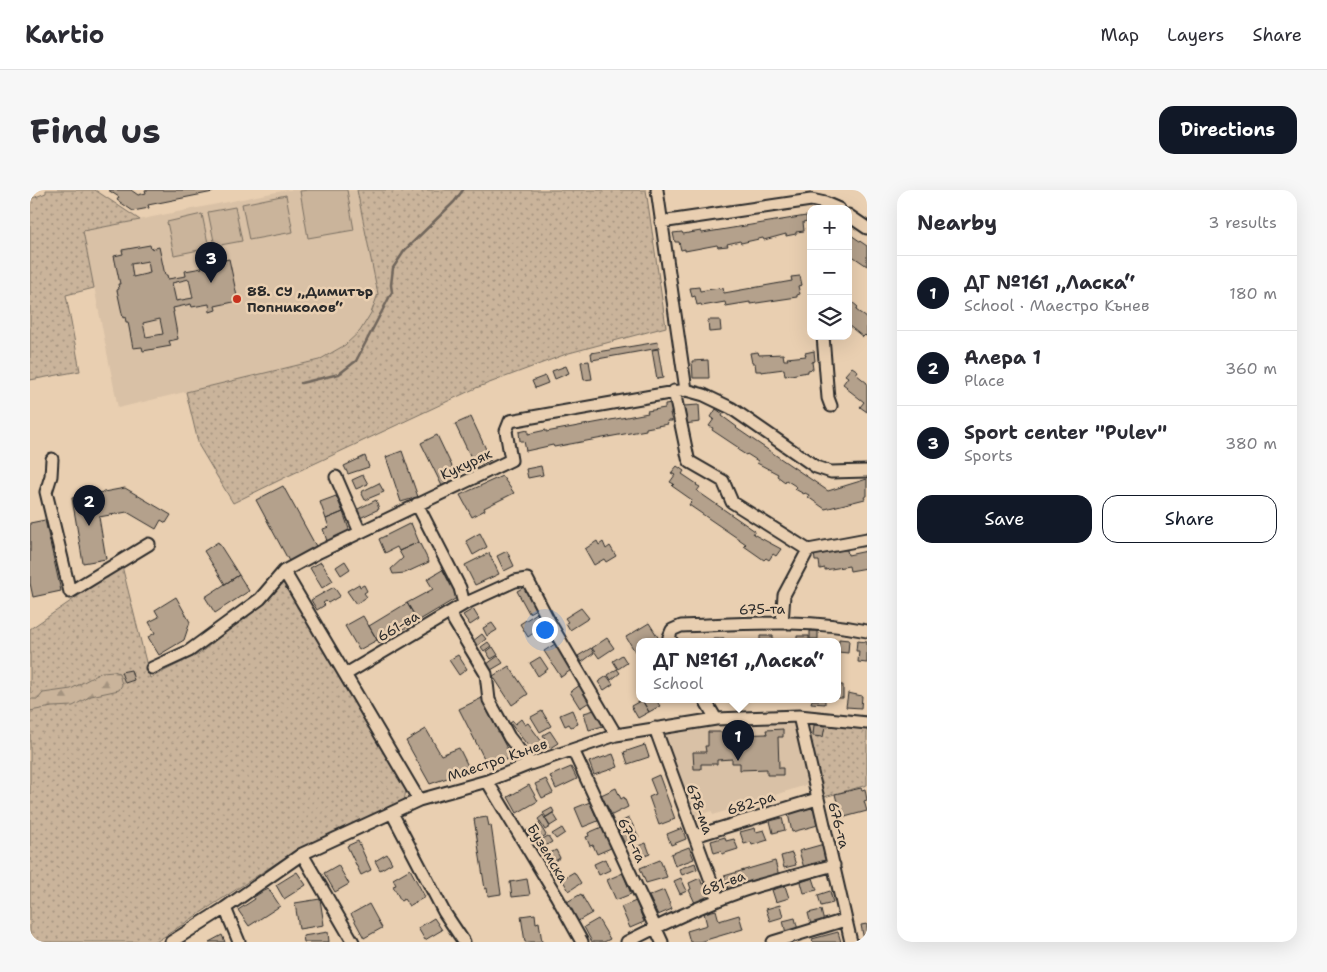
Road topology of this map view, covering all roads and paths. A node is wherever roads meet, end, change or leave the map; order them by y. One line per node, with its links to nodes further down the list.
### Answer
1 (657, 190): 5 (street)
2 (810, 195): 3 (street); 5 (street)
3 (830, 205)
4 (852, 217): 6 (street)
5 (661, 222): 8 (street)
6 (867, 228)
7 (822, 340): 10 (street)
8 (686, 390): 9 (street, Кукуряк); 12 (street, Кукуряк)
9 (674, 391): 14 (street, Кукуряк); 18 (street)
10 (831, 406)
11 (52, 459): 17 (street)
12 (867, 470)
13 (336, 477): 15 (street)
14 (418, 504): 15 (street, Кукуряк); 20 (street)
15 (360, 532): 19 (street, Кукуряк)
16 (867, 540): 18 (street)
17 (149, 544)
18 (808, 550): 22 (street)
19 (284, 570): 25 (street, Кукуряк); 26 (street)
20 (464, 604): 21 (street, 661-ва); 32 (street, 661-ва)
21 (452, 612): 26 (street, 661-ва); 34 (street)
22 (782, 623): 23 (street, 675-та); 24 (street, 675-та)
23 (867, 631)
24 (669, 638)
25 (152, 668)
26 (346, 674): 37 (street)
27 (707, 703): 29 (street)
28 (799, 716): 29 (street, Маестро Кънев); 30 (street, Маестро Кънев); 36 (street, 676-та)
29 (716, 719): 31 (street, Маестро Кънев)
30 (867, 723)
31 (655, 728): 32 (street, Маестро Кънев); 39 (street, 678-ма)
32 (616, 735): 33 (street, Маестро Кънев)
33 (573, 750): 34 (street, Маестро Кънев); 45 (street, 679-та)
34 (530, 764): 35 (street, Маестро Кънев)
35 (487, 781): 37 (street, Маестро Кънев); 50 (street, Буземска)
36 (816, 799): 39 (street, 682-ра); 41 (street, 676-та)
37 (419, 800): 38 (street, Маестро Кънев)
38 (392, 813): 40 (street, Маестро Кънев); 49 (street)
39 (695, 836): 42 (street, 678-ма)
40 (302, 854): 43 (street, Маестро Кънев); 48 (street)
41 (834, 865): 42 (street, 681-ва); 44 (street, 676-та)
42 (718, 900): 45 (street, 681-ва)
43 (225, 908): 46 (street, Маестро Кънев); 47 (street)
44 (846, 920): 53 (street); 54 (street, 676-та)
45 (656, 927): 51 (street, 681-ва); 52 (street, 679-та)
46 (171, 942)
47 (238, 942)
48 (353, 942)
49 (464, 942)
50 (582, 942)
51 (627, 942)
52 (662, 942)
53 (773, 942)
54 (851, 942)

